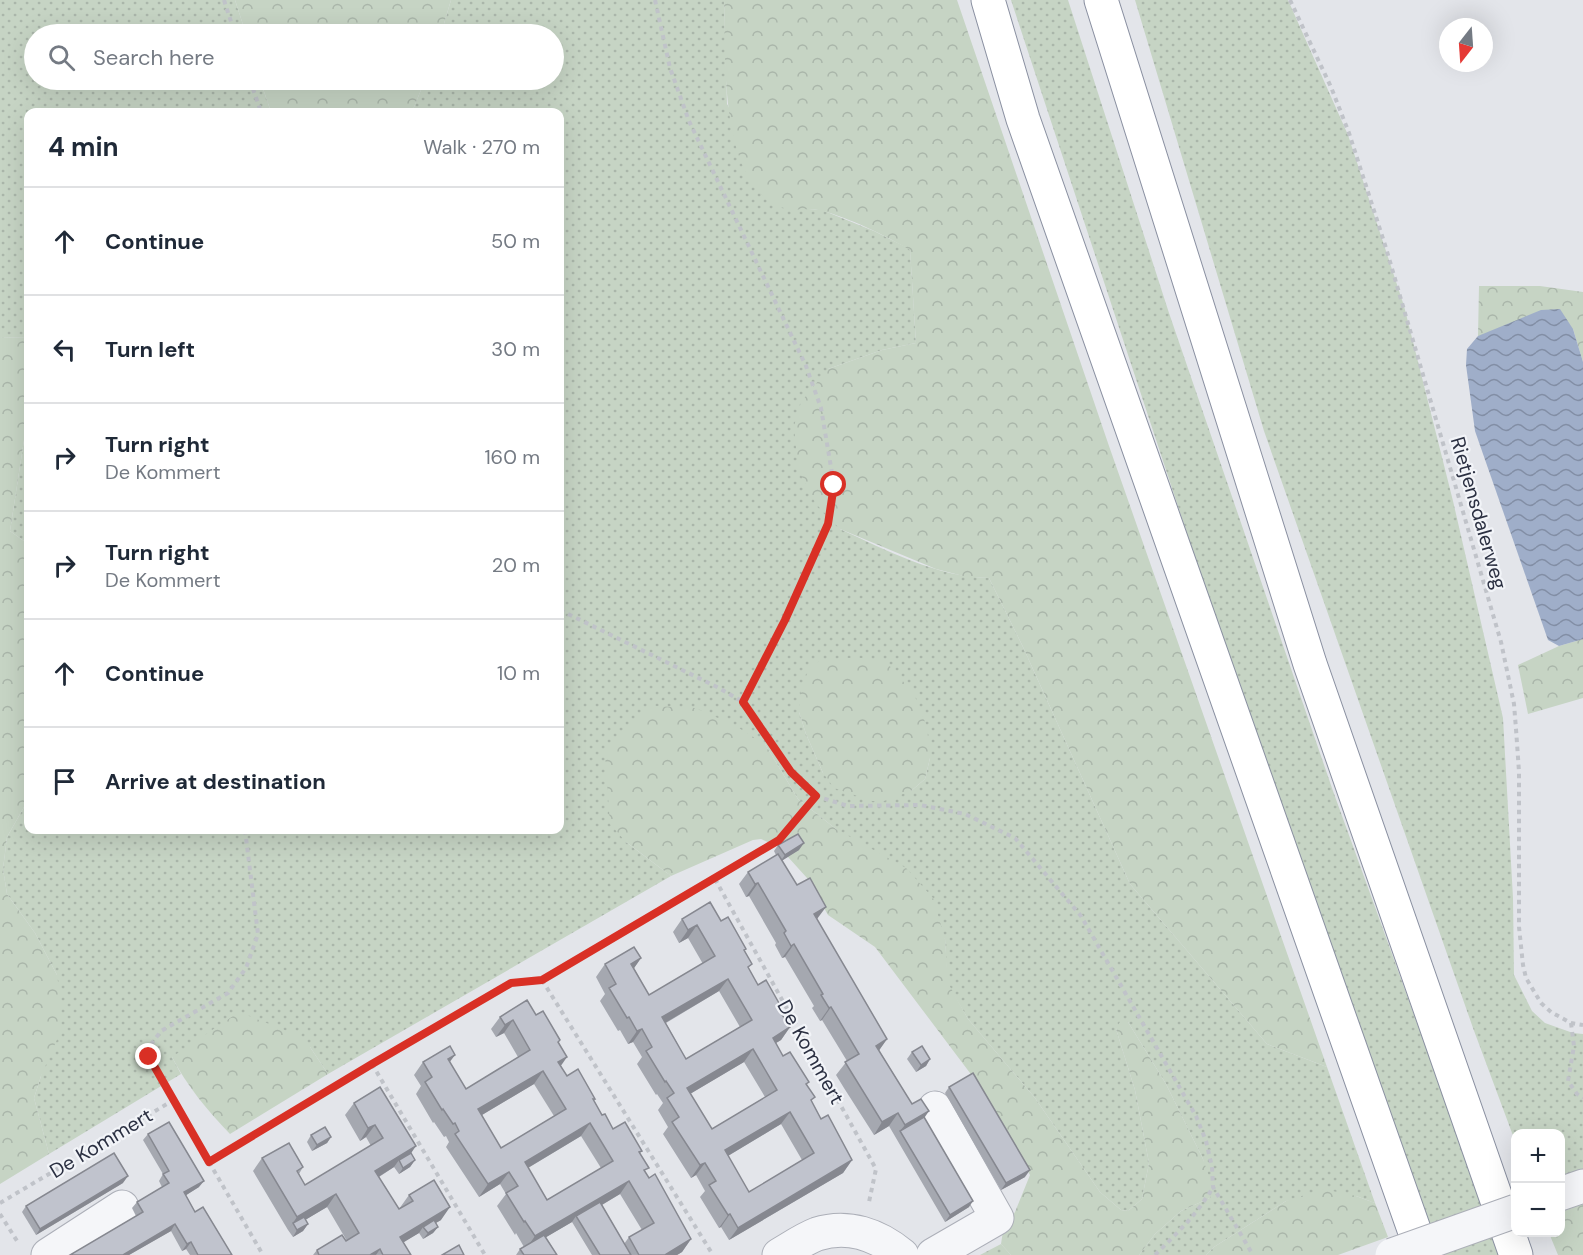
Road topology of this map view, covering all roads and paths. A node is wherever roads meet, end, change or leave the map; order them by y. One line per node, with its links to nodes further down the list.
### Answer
1 (224, 0): 6 (path)
2 (655, 0): 10 (path)
3 (988, 0): 40 (highway)
4 (1101, 0): 41 (highway)
5 (1290, 0): 15 (path, Rietjensdalerweg)
6 (232, 24)
7 (253, 90): 8 (path)
8 (260, 108)
9 (564, 612): 10 (path)
10 (743, 702): 11 (path)
11 (816, 796): 13 (path); 23 (path)
12 (246, 834): 19 (path)
13 (715, 879): 14 (path); 29 (path, De Kommert)
14 (542, 980): 17 (path); 33 (path)
15 (1571, 1023): 16 (path, Rietjensdalerweg); 18 (path)
16 (1583, 1025)
17 (372, 1064): 21 (path); 32 (path)
18 (1583, 1098)
19 (172, 1101): 21 (path, De Kommert); 25 (path, De Kommert)
20 (935, 1108): 36 (street)
21 (209, 1162): 31 (path, De Kommert)
22 (1583, 1186): 24 (street)
23 (1213, 1187): 37 (path); 38 (path)
24 (1565, 1192)
25 (0, 1203)
26 (122, 1207): 30 (street)
27 (1511, 1211): 39 (street, bridge)
28 (0, 1214): 30 (path)
29 (862, 1233): 34 (street); 35 (street)
30 (34, 1251)
31 (263, 1255)
32 (485, 1255)
33 (713, 1255)
34 (779, 1255)
35 (902, 1255)
36 (933, 1255)
37 (1155, 1255)
38 (1253, 1255)
39 (1392, 1255)
40 (1423, 1255)
41 (1516, 1255)

